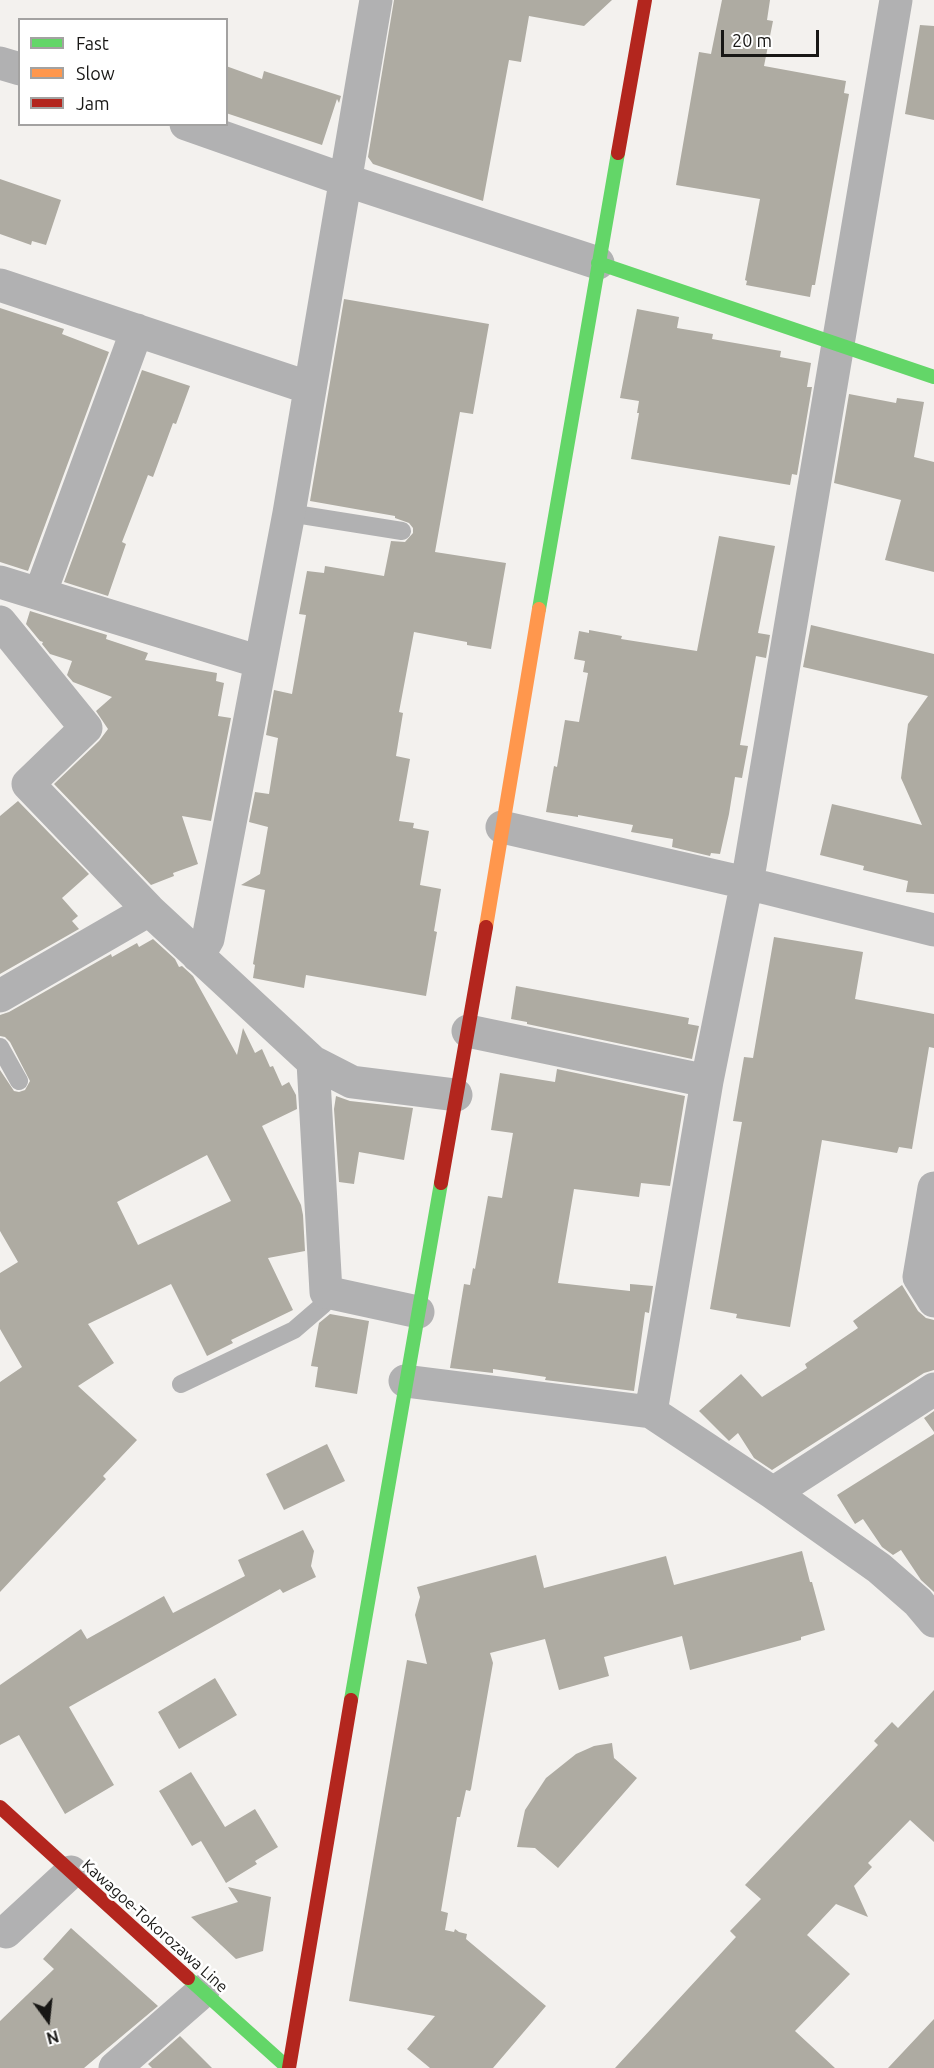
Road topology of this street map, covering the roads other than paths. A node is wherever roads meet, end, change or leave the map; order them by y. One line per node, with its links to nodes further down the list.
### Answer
1 (376, 0): 7 (street)
2 (645, 0): 8 (street)
3 (896, 0): 11 (street)
4 (0, 63): 5 (street)
5 (18, 68)
6 (192, 126): 7 (street)
7 (345, 180): 8 (street); 13 (street)
8 (598, 263): 11 (street); 20 (street)
9 (0, 285): 10 (street)
10 (137, 330): 13 (street); 17 (street)
11 (839, 344): 12 (street); 21 (street)
12 (934, 377)
13 (310, 388): 14 (street)
14 (289, 513): 15 (lane); 19 (street)
15 (402, 531)
16 (0, 582): 17 (street)
17 (40, 594): 19 (street)
18 (0, 622): 22 (street)
19 (260, 662): 24 (street)
20 (502, 827): 21 (street); 26 (street)
21 (746, 883): 23 (street); 29 (street)
22 (148, 910): 24 (street); 25 (street)
23 (934, 930)
24 (198, 956): 28 (street)
25 (0, 996)
26 (468, 1031): 29 (street); 31 (street)
27 (0, 1047): 30 (lane)
28 (313, 1062): 31 (street); 33 (street)
29 (706, 1081): 39 (street)
30 (19, 1082)
31 (456, 1095): 35 (street)
32 (934, 1188): 34 (street)
33 (326, 1292): 35 (street); 37 (lane)
34 (934, 1301)
35 (418, 1312): 36 (street)
36 (405, 1381): 39 (street); 47 (street)
37 (181, 1384)
38 (934, 1389): 40 (street)
39 (651, 1412): 40 (street)
40 (772, 1493): 41 (street)
41 (929, 1605)
42 (0, 1807): 43 (street, Kawagoe-Tokorozawa Line)
43 (70, 1872): 44 (street); 45 (street, Kawagoe-Tokorozawa Line)
44 (6, 1932)
45 (203, 1991): 46 (street); 47 (street, Kawagoe-Tokorozawa Line)
46 (116, 2068)
47 (288, 2068)

